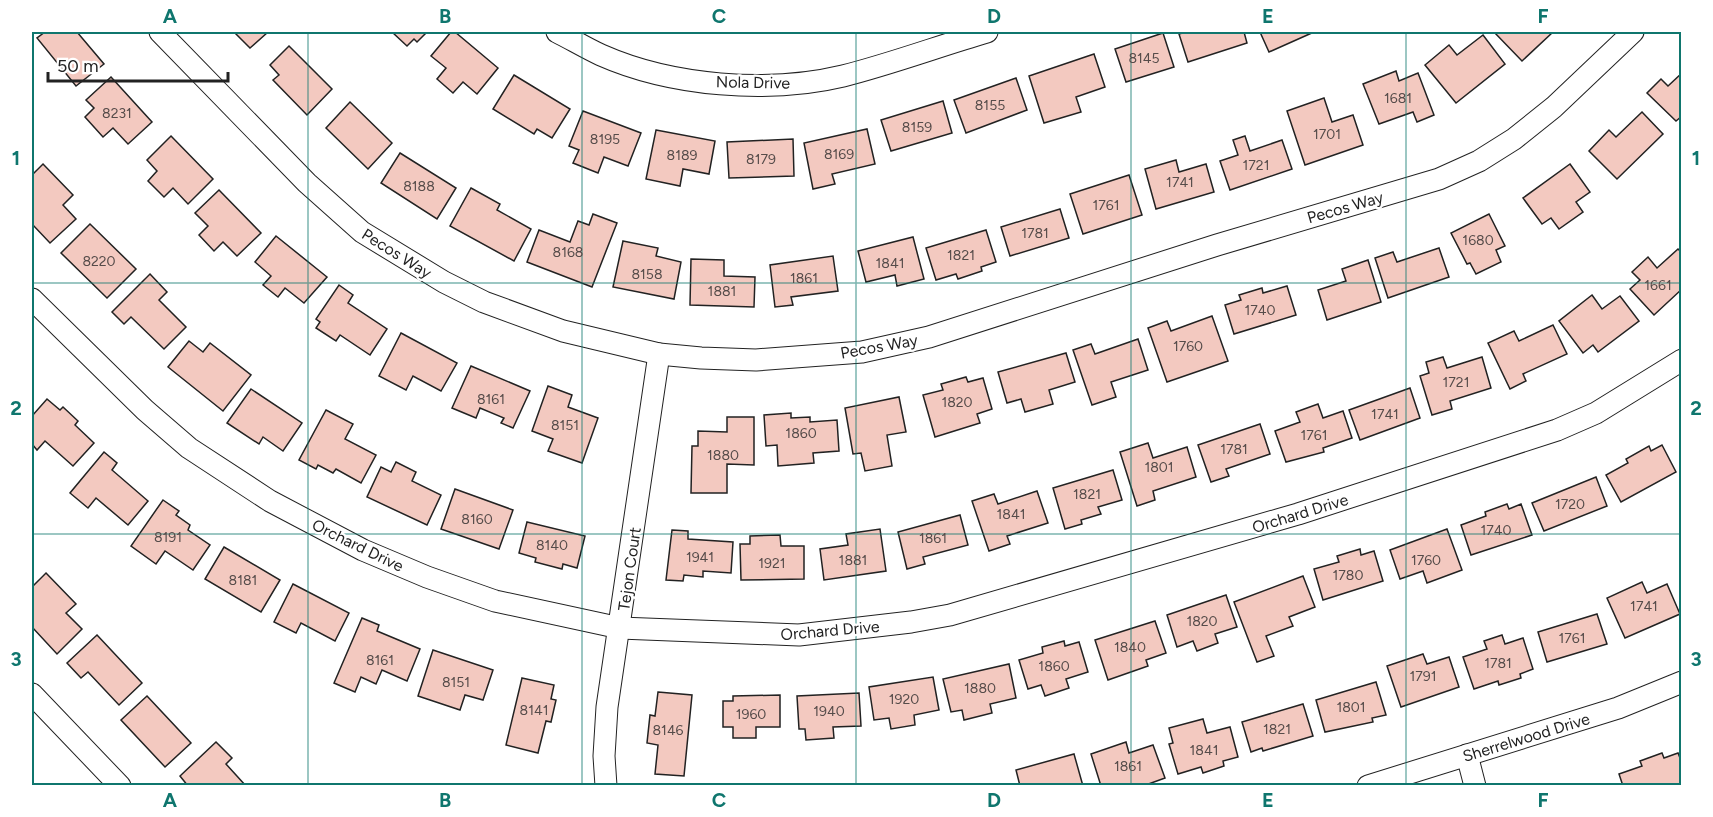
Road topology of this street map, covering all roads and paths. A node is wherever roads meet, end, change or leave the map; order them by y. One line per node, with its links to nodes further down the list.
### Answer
1 (160, 32): 6 (street, Pecos Way)
2 (556, 32): 3 (street, Nola Drive)
3 (987, 32)
4 (1632, 32): 6 (street, Pecos Way)
5 (32, 298): 8 (street, Orchard Drive)
6 (659, 354): 8 (street, Tejon Court)
7 (1682, 360): 8 (street, Orchard Drive)
8 (620, 628): 13 (street, Tejon Court)
9 (1682, 682): 11 (street, Sherrelwood Drive)
10 (32, 694): 12 (street)
11 (1467, 755): 14 (street, Sherrelwood Drive); 15 (street)
12 (120, 786)
13 (606, 786)
14 (1368, 786)
15 (1476, 786)

